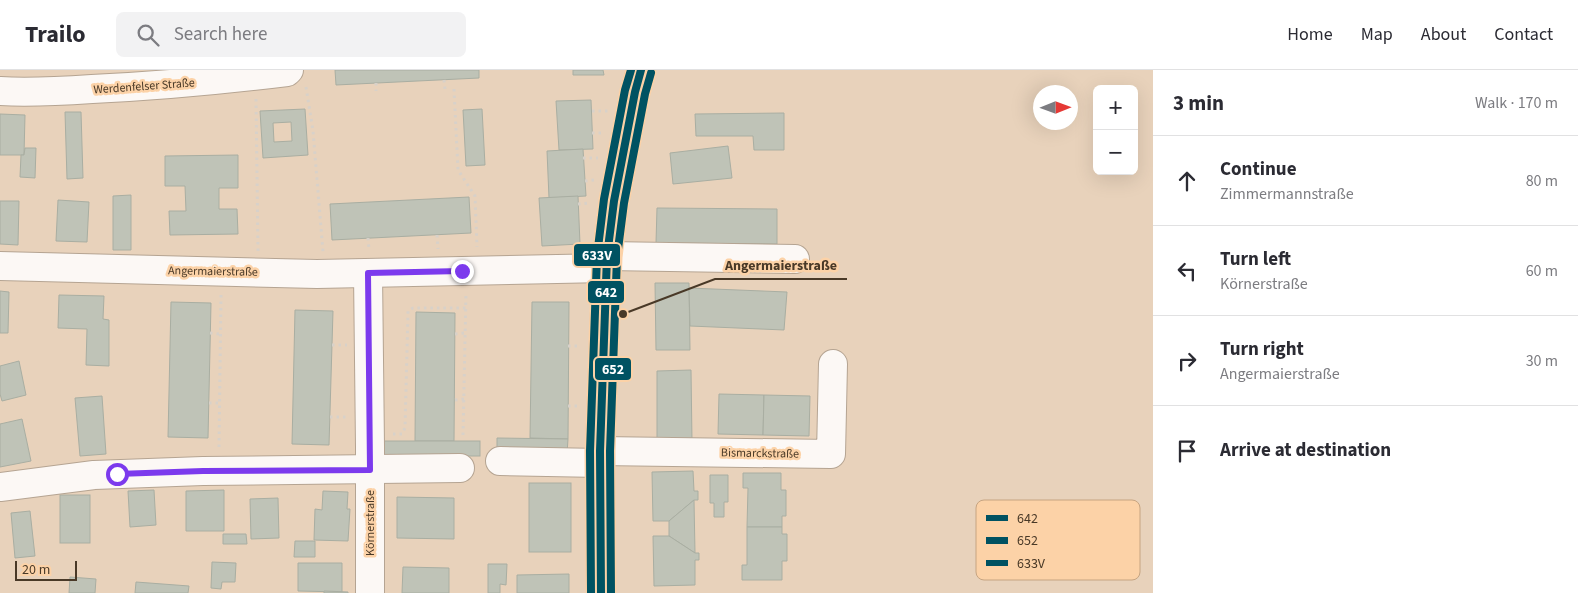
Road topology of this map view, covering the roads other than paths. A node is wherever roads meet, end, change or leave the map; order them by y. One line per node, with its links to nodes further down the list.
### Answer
1 (641, 70): 5 (street)
2 (294, 76): 3 (street, Werdenfelser Straße)
3 (0, 91)
4 (795, 259): 5 (street, Angermaierstraße)
5 (606, 262): 7 (street, Angermaierstraße); 9 (street)
6 (0, 266): 7 (street, Angermaierstraße)
7 (368, 273): 12 (street, Körnerstraße)
8 (833, 364): 9 (street, Bismarckstraße)
9 (600, 457): 10 (street); 15 (street)
10 (500, 461)
11 (460, 468): 12 (street)
12 (370, 470): 13 (street); 14 (street, Körnerstraße)
13 (0, 487)
14 (370, 593)
15 (601, 593)

